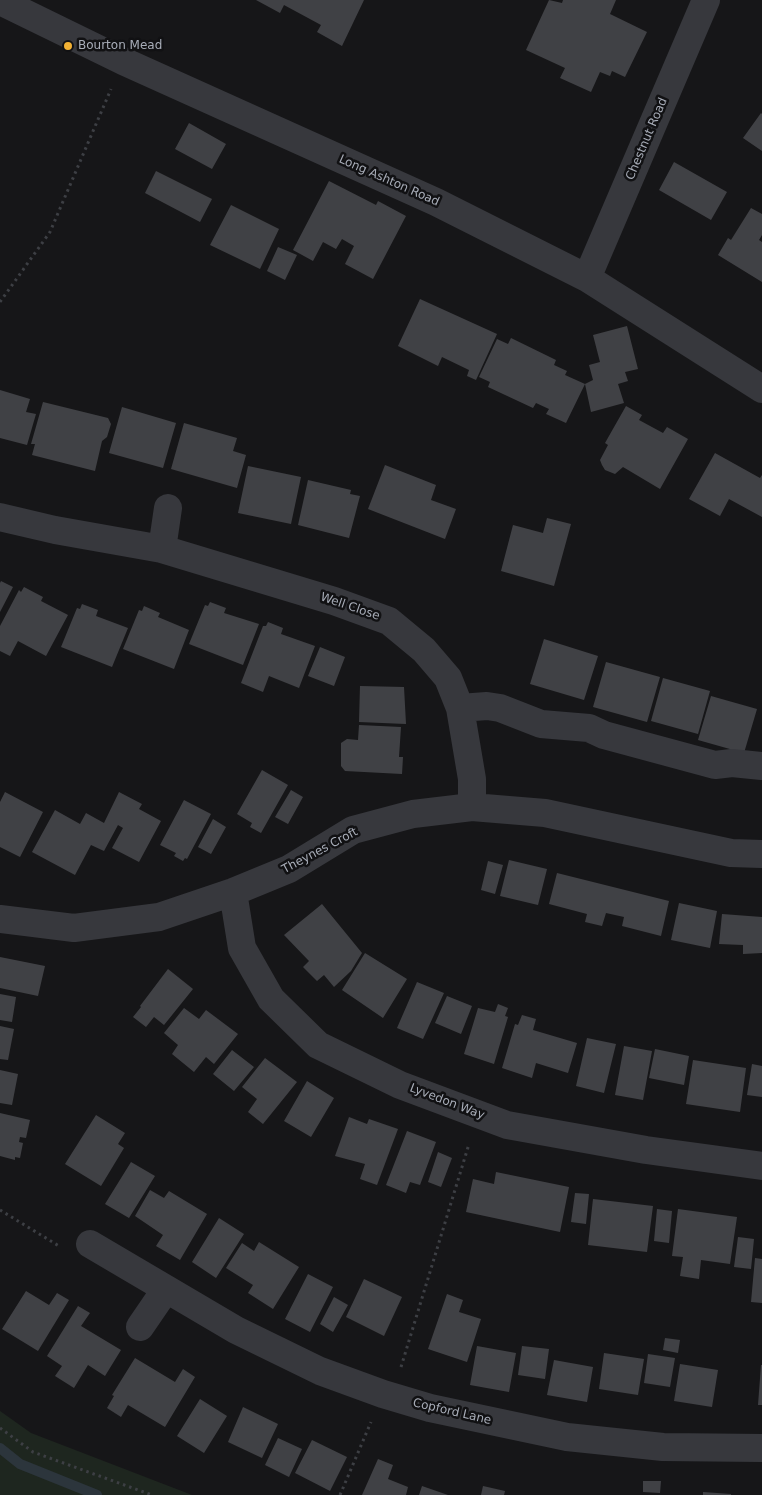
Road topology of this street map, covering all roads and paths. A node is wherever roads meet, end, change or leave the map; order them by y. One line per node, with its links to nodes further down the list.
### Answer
1 (706, 0): 4 (street, Chestnut Road)
2 (0, 1): 3 (street, Long Ashton Road)
3 (123, 61): 4 (street, Long Ashton Road); 5 (path)
4 (587, 278): 6 (street, Long Ashton Road)
5 (0, 302)
6 (762, 389)
7 (168, 508): 9 (street)
8 (0, 517): 9 (street, Well Close)
9 (162, 549): 10 (street, Well Close)
10 (460, 708): 11 (street); 12 (street, Well Close)
11 (762, 766)
12 (472, 808): 13 (street, Theynes Croft); 14 (street, Theynes Croft)
13 (762, 854)
14 (233, 892): 15 (street, Theynes Croft); 16 (street, Lyvedon Way)
15 (0, 919)
16 (478, 1114): 17 (street, Lyvedon Way); 22 (path)
17 (762, 1166)
18 (0, 1210): 19 (path)
19 (90, 1244): 20 (street, Copford Lane)
20 (166, 1289): 21 (street); 22 (street, Copford Lane)
21 (140, 1327)
22 (388, 1395): 24 (street, Copford Lane); 26 (path)
23 (0, 1428): 25 (path)
24 (762, 1448)
25 (152, 1495)
26 (340, 1495)

